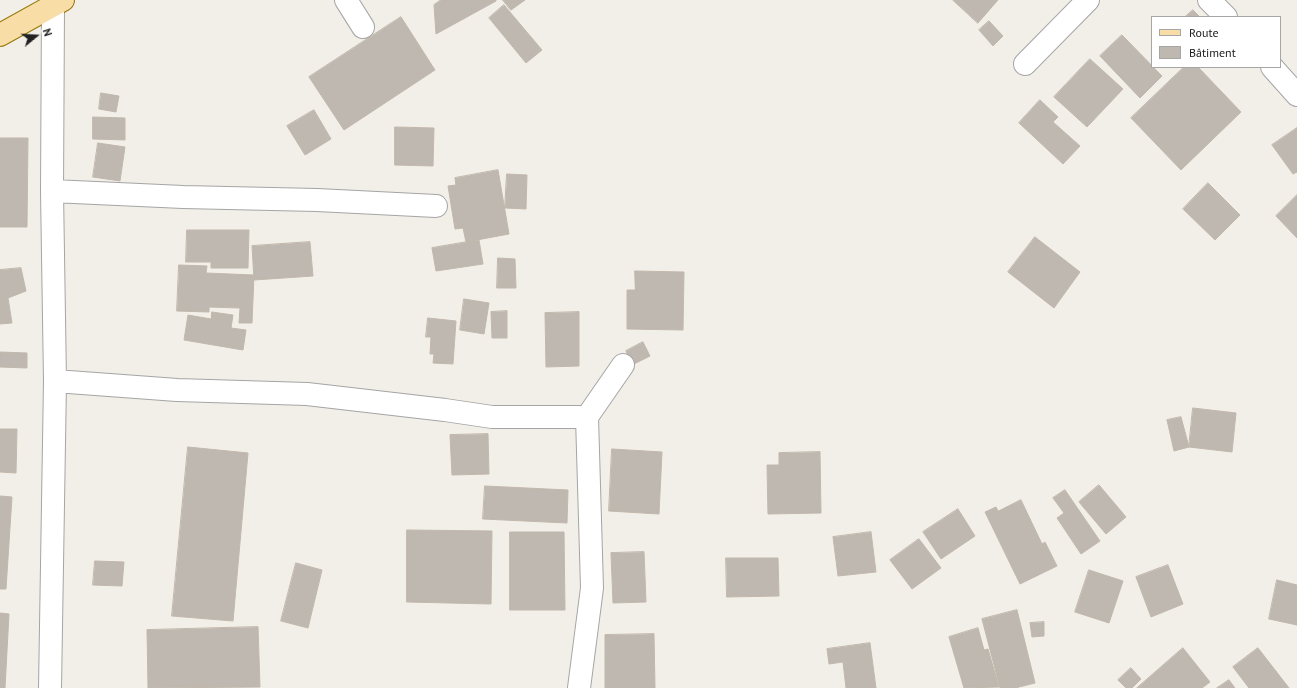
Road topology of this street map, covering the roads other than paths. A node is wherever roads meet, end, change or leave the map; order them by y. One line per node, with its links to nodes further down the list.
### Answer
1 (346, 0): 6 (street)
2 (1088, 0): 8 (street)
3 (1209, 0): 5 (street)
4 (58, 3): 7 (main road); 11 (street)
5 (1225, 16)
6 (363, 27)
7 (0, 35)
8 (1026, 64)
9 (1273, 68): 10 (street)
10 (1297, 95)
11 (52, 191): 12 (street); 14 (street)
12 (436, 206)
13 (623, 365): 15 (street)
14 (55, 381): 15 (street); 16 (street)
15 (587, 417): 17 (street)
16 (50, 688)
17 (579, 688)

